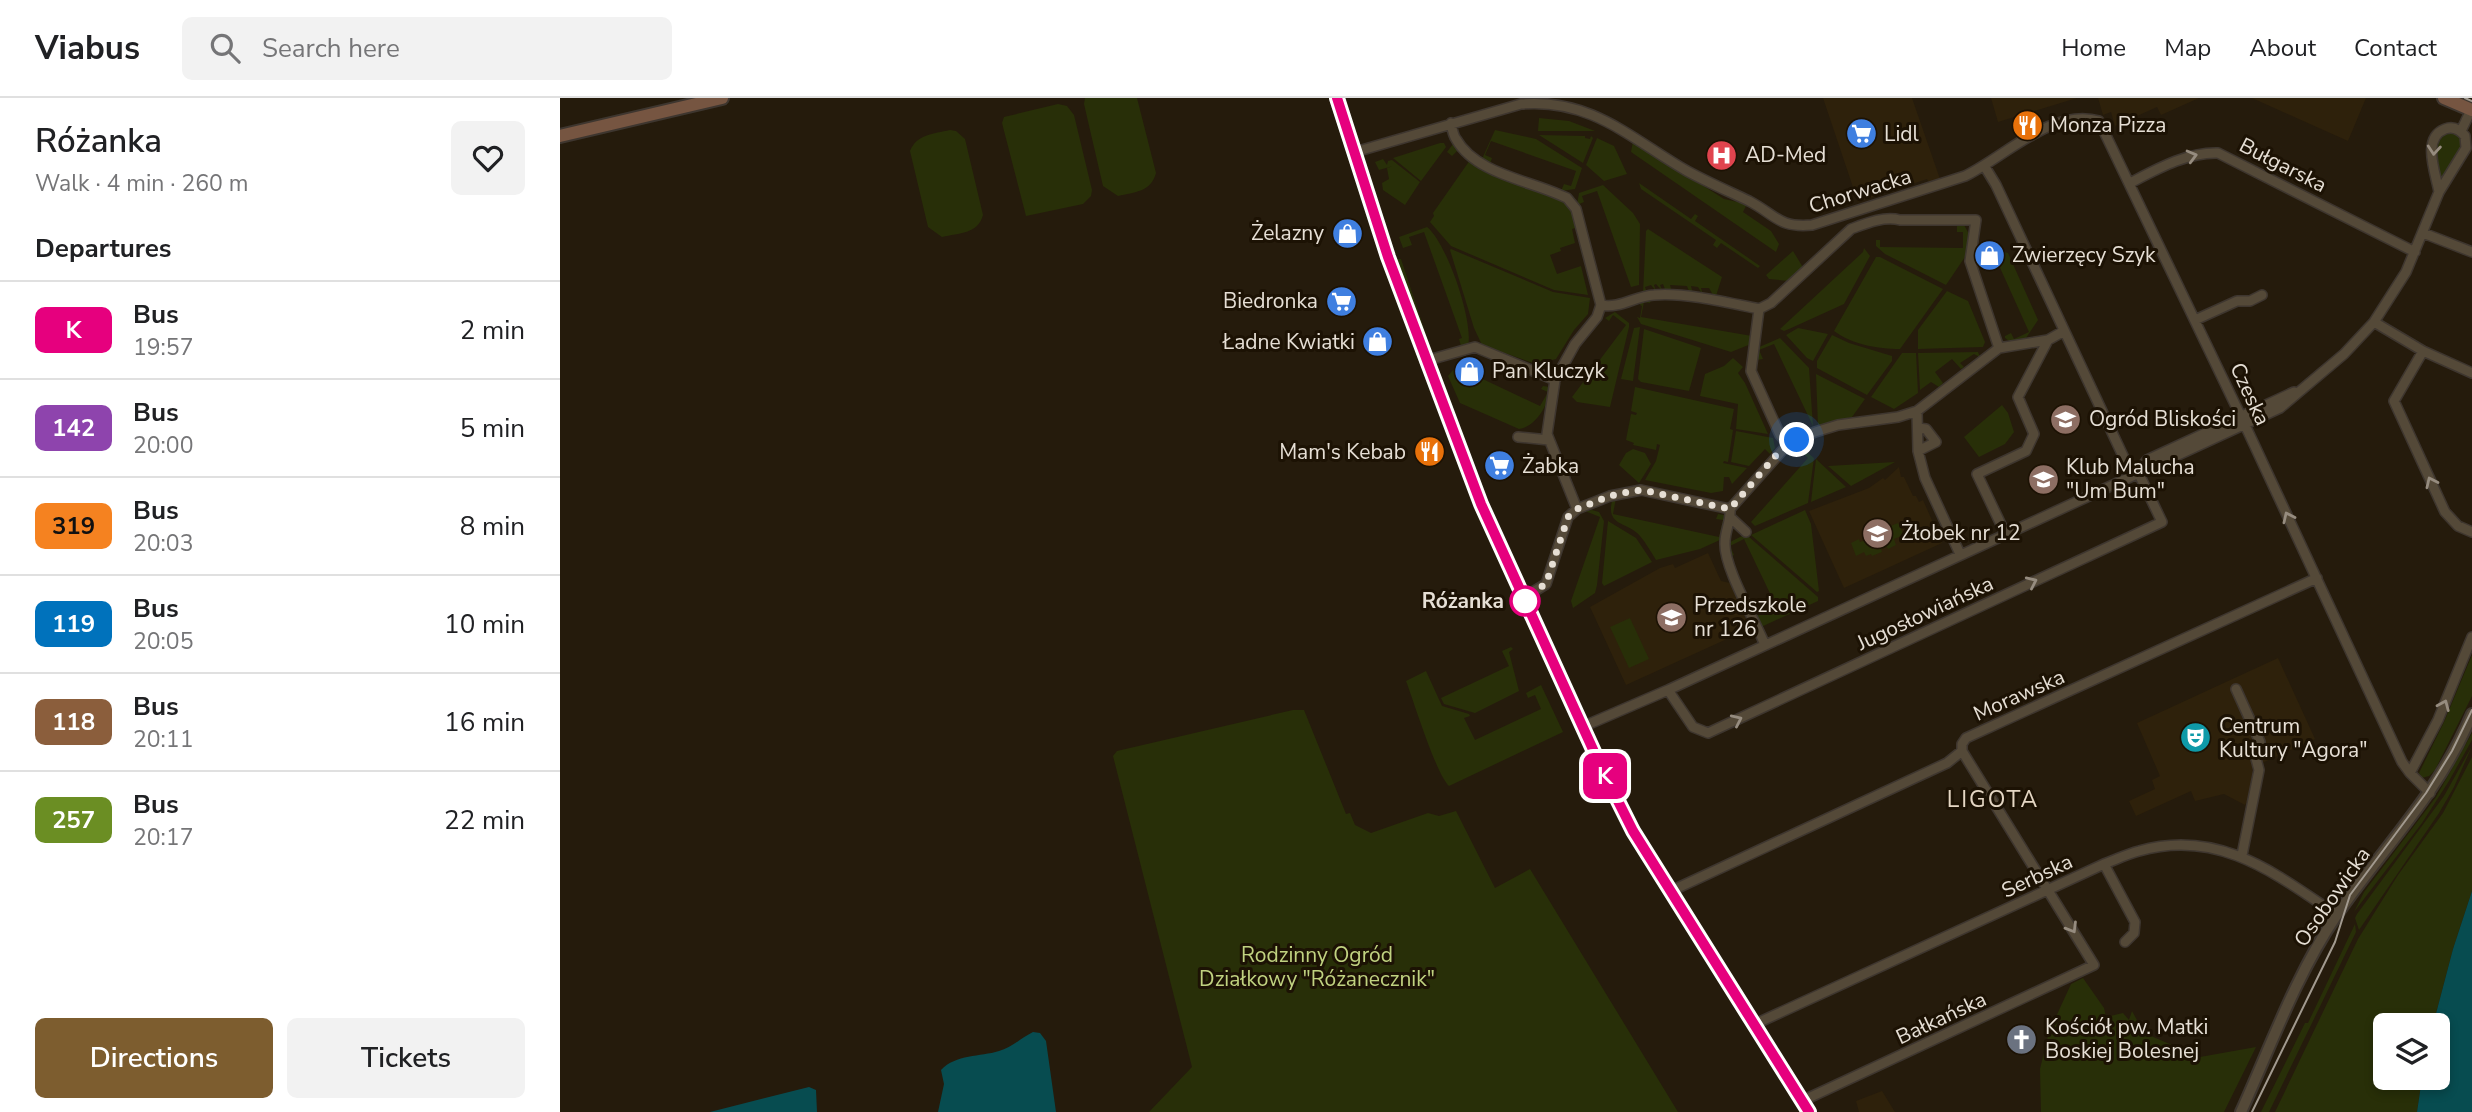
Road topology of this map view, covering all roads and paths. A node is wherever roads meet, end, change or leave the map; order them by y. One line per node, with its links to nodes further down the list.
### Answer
1 (722, 98): 7 (main road)
2 (1336, 98): 8 (street)
3 (2444, 98): 4 (main road)
4 (2472, 110): 6 (street, Jugosłowiańska)
5 (1451, 123): 8 (street, Chorwacka); 9 (street, Chorwacka); 16 (street)
6 (2460, 131): 11 (street, Jugosłowiańska); 11 (street, one-way to 11)
7 (560, 136)
8 (1354, 152): 24 (street)
9 (1985, 167): 10 (street, Czeska); 20 (street)
10 (2130, 183): 14 (street, Bułgarska, one-way to 14); 18 (street, Czeska)
11 (2439, 192): 12 (street, Jugosłowiańska)
12 (2423, 233): 13 (street); 14 (street, Jugosłowiańska)
13 (2472, 251)
14 (2415, 252): 19 (street, Jugosłowiańska)
15 (2262, 295): 18 (street)
16 (1601, 305): 17 (street); 26 (street)
17 (1759, 309): 22 (street); 32 (street)
18 (2195, 320): 28 (street, Czeska)
19 (2374, 322): 23 (street); 28 (street, Jugosłowiańska)
20 (2064, 331): 21 (street); 34 (street)
21 (2048, 340): 22 (street); 39 (street)
22 (1999, 348): 27 (street)
23 (2423, 351): 25 (street); 37 (street, one-way to 23)
24 (1425, 360): 26 (street); 42 (street)
25 (2472, 373)
26 (1555, 380): 31 (street)
27 (1917, 411): 29 (street); 32 (street)
28 (2243, 421): 34 (street, Jugosłowiańska); 41 (street, Czeska, one-way to 28)
29 (1918, 428): 33 (street); 33 (street)
30 (1518, 437): 31 (street)
31 (1549, 440): 35 (street)
32 (1788, 444): 36 (street)
33 (1918, 451): 40 (street)
34 (2135, 473): 39 (street, Jugosłowiańska); 46 (street, Jugosłowiańska, one-way to 34)
35 (1577, 509): 36 (street); 42 (street)
36 (1730, 514): 38 (street); 44 (street)
37 (2472, 532)
38 (1746, 533)
39 (2006, 533): 40 (street, Jugosłowiańska)
40 (1961, 554): 44 (street, Jugosłowiańska)
41 (2317, 579): 49 (street, Morawska); 50 (street, Czeska)
42 (1524, 597): 48 (street)
43 (2472, 637): 50 (street, one-way to 43)
44 (1765, 645): 46 (street, Jugosłowiańska)
45 (2236, 689): 52 (street)
46 (1668, 690): 48 (street, Jugosłowiańska)
47 (2472, 714): 51 (street, Osobowicka)
48 (1582, 727): 54 (street)
49 (1962, 751): 54 (street, Morawska); 55 (street)
50 (2410, 773): 51 (street, Czeska)
51 (2430, 793): 56 (street, Osobowicka)
52 (2242, 855): 53 (street, Serbska); 56 (street, Serbska)
53 (2104, 864): 55 (street, Serbska); 57 (street)
54 (1671, 891): 58 (street)
55 (2050, 891): 58 (street, Serbska); 59 (street, Bałkańska, one-way to 59)
56 (2337, 915): 61 (street, Osobowicka)
57 (2125, 942)
58 (1753, 1025): 59 (street)
59 (1802, 1101): 60 (street)
60 (1809, 1112)
61 (2241, 1112)

